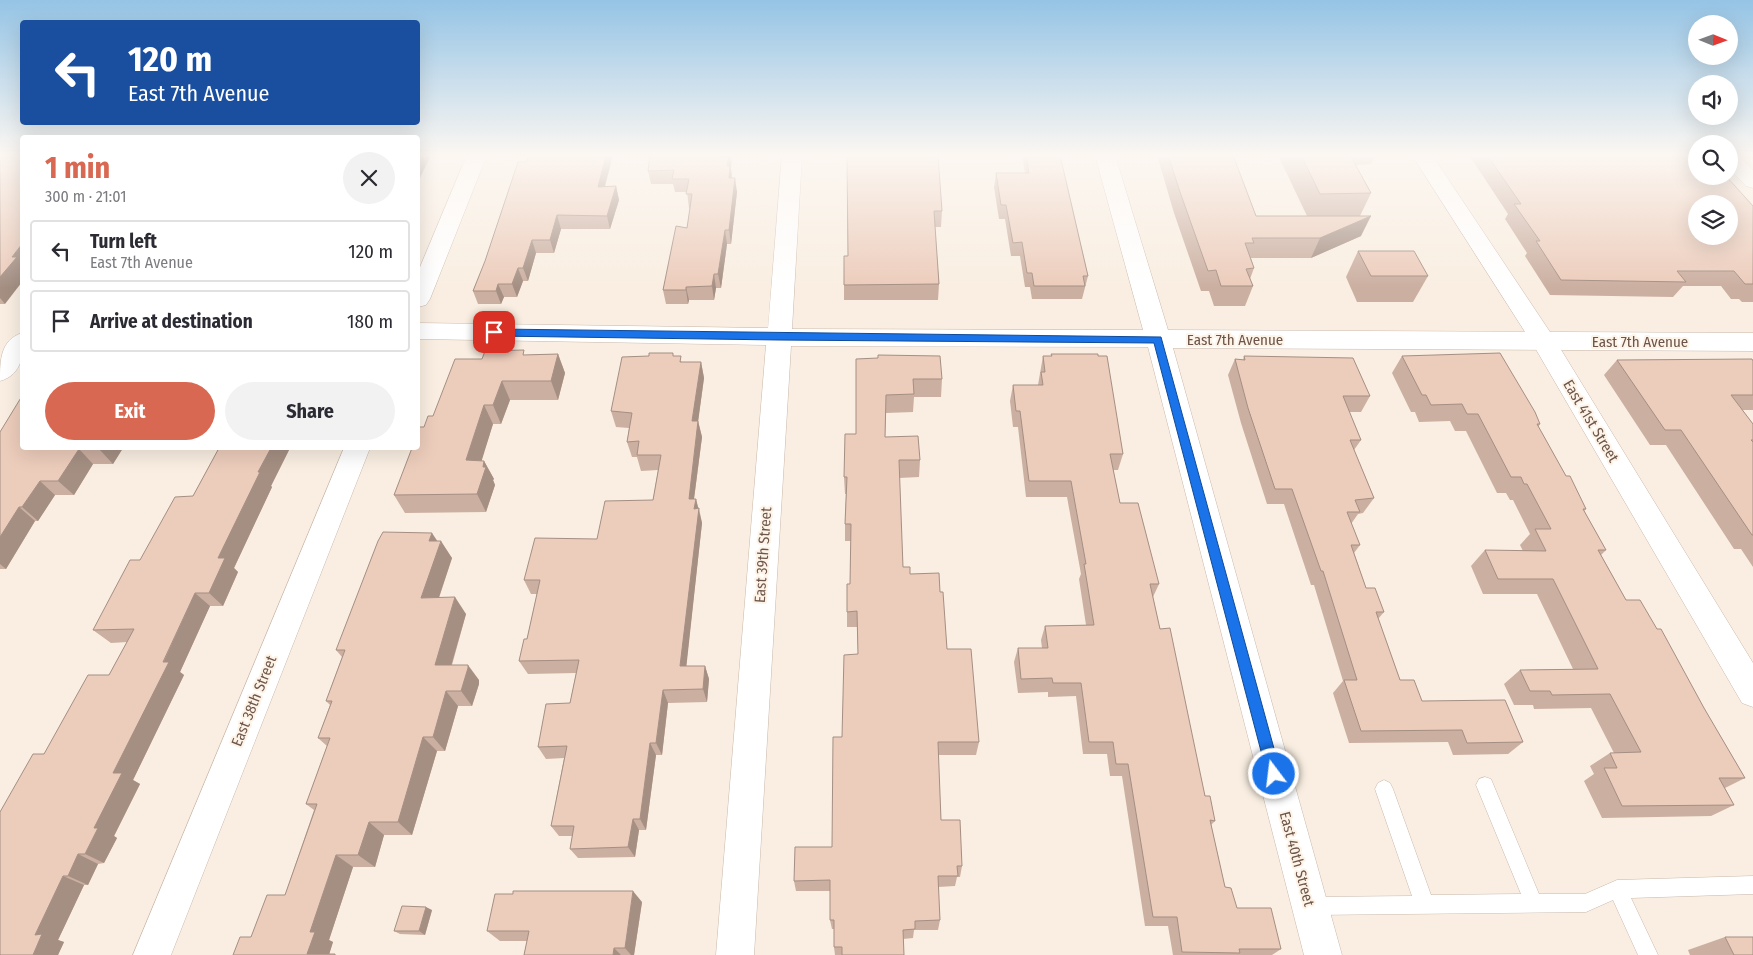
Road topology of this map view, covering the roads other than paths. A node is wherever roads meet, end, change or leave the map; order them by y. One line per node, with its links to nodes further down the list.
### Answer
1 (459, 200): 5 (street)
2 (789, 200): 9 (street, East 39th Street)
3 (1118, 200): 10 (street, East 40th Street)
4 (1451, 200): 11 (street, East 41st Street)
5 (420, 295)
6 (420, 331): 9 (street, East 7th Avenue)
7 (0, 335): 8 (street)
8 (20, 335)
9 (779, 337): 10 (street, East 7th Avenue); 25 (street, East 39th Street)
10 (1158, 339): 11 (street, East 7th Avenue); 23 (street, East 40th Street)
11 (1543, 341): 12 (street, East 7th Avenue); 16 (street, East 41st Street)
12 (1753, 342)
13 (20, 345): 14 (street)
14 (0, 372)
15 (356, 450): 24 (street, East 38th Street)
16 (1753, 692)
17 (1485, 784): 21 (lane)
18 (1384, 789): 22 (lane)
19 (1753, 885): 20 (lane)
20 (1617, 889): 21 (lane); 27 (lane)
21 (1534, 904): 22 (lane)
22 (1425, 905): 23 (lane)
23 (1310, 906): 26 (street, East 40th Street)
24 (152, 955)
25 (735, 955)
26 (1323, 955)
27 (1648, 955)

